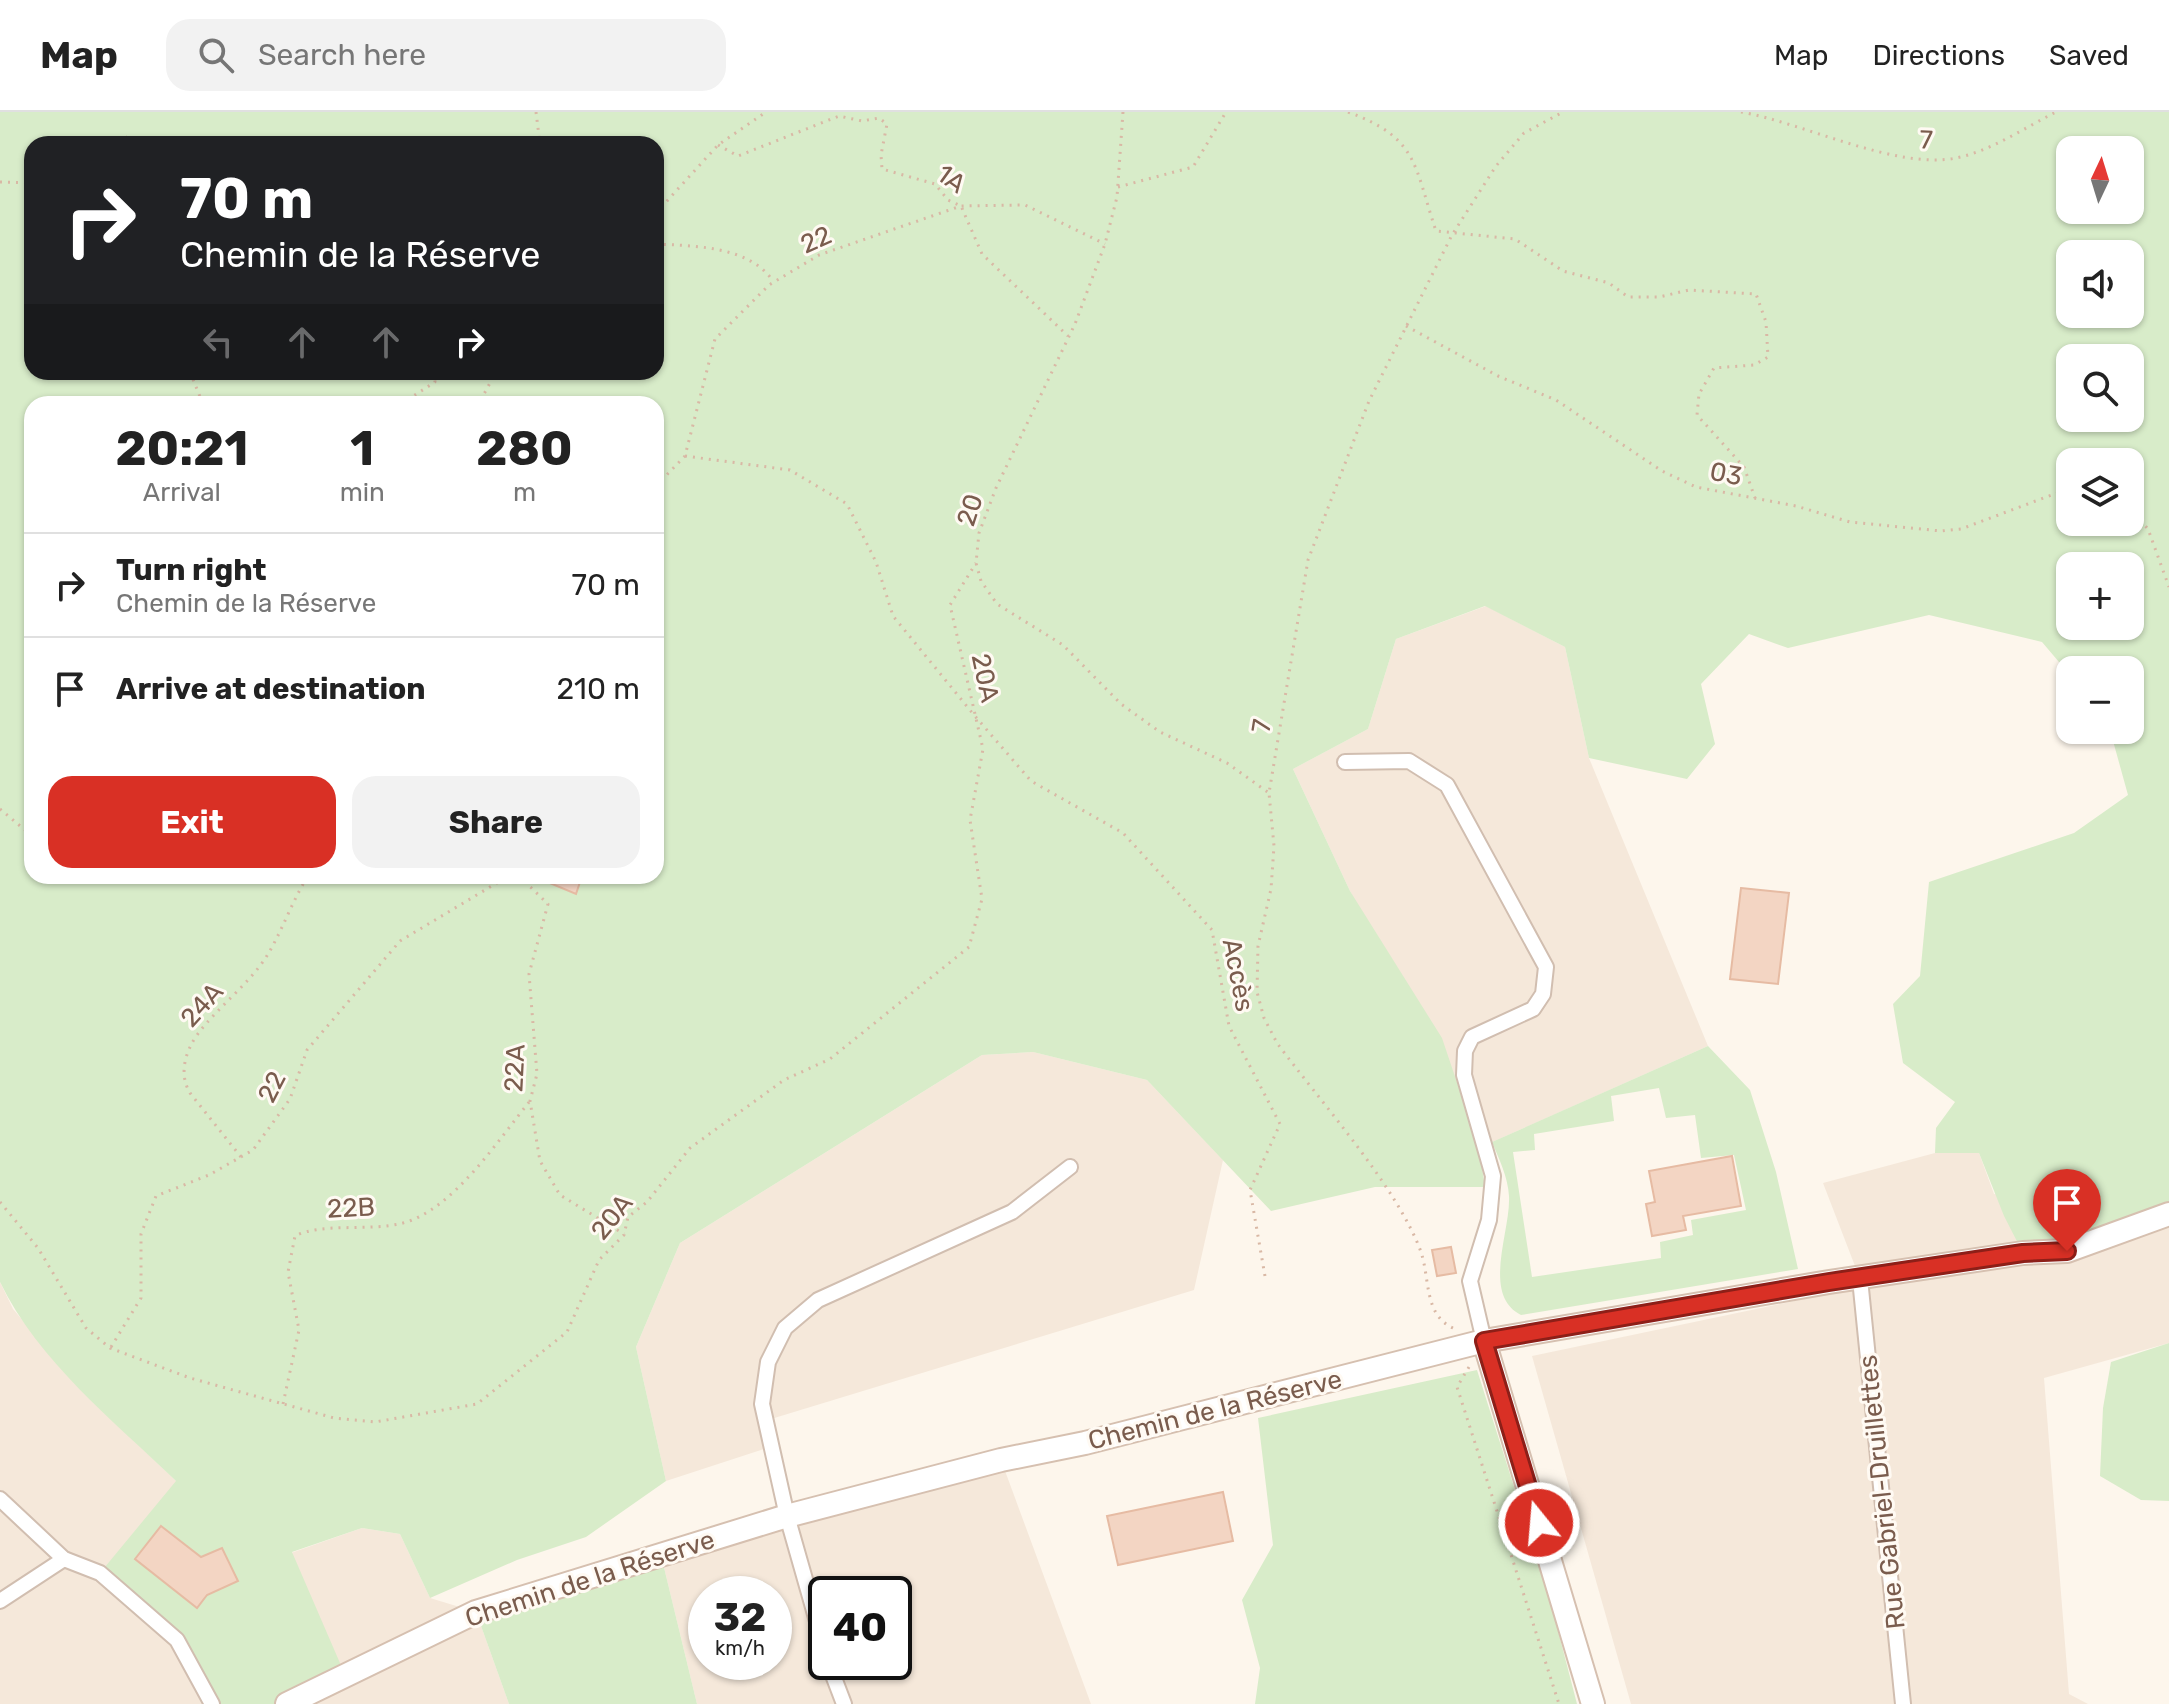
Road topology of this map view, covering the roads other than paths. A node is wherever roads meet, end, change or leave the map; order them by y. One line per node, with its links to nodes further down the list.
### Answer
1 (1345, 762): 5 (street)
2 (1070, 1167): 7 (street)
3 (2169, 1214): 4 (street, Chemin de la Réserve)
4 (1860, 1279): 5 (street, Chemin de la Réserve); 16 (street, Rue Gabriel-Druillettes)
5 (1484, 1341): 7 (street, Chemin de la Réserve); 15 (street)
6 (0, 1499): 8 (street)
7 (787, 1516): 9 (street); 13 (street, Chemin de la Réserve)
8 (64, 1559): 10 (street); 12 (street)
9 (808, 1590)
10 (0, 1601)
11 (835, 1680): 14 (street)
12 (212, 1704)
13 (287, 1704)
14 (844, 1704)
15 (1593, 1704)
16 (1903, 1704)

